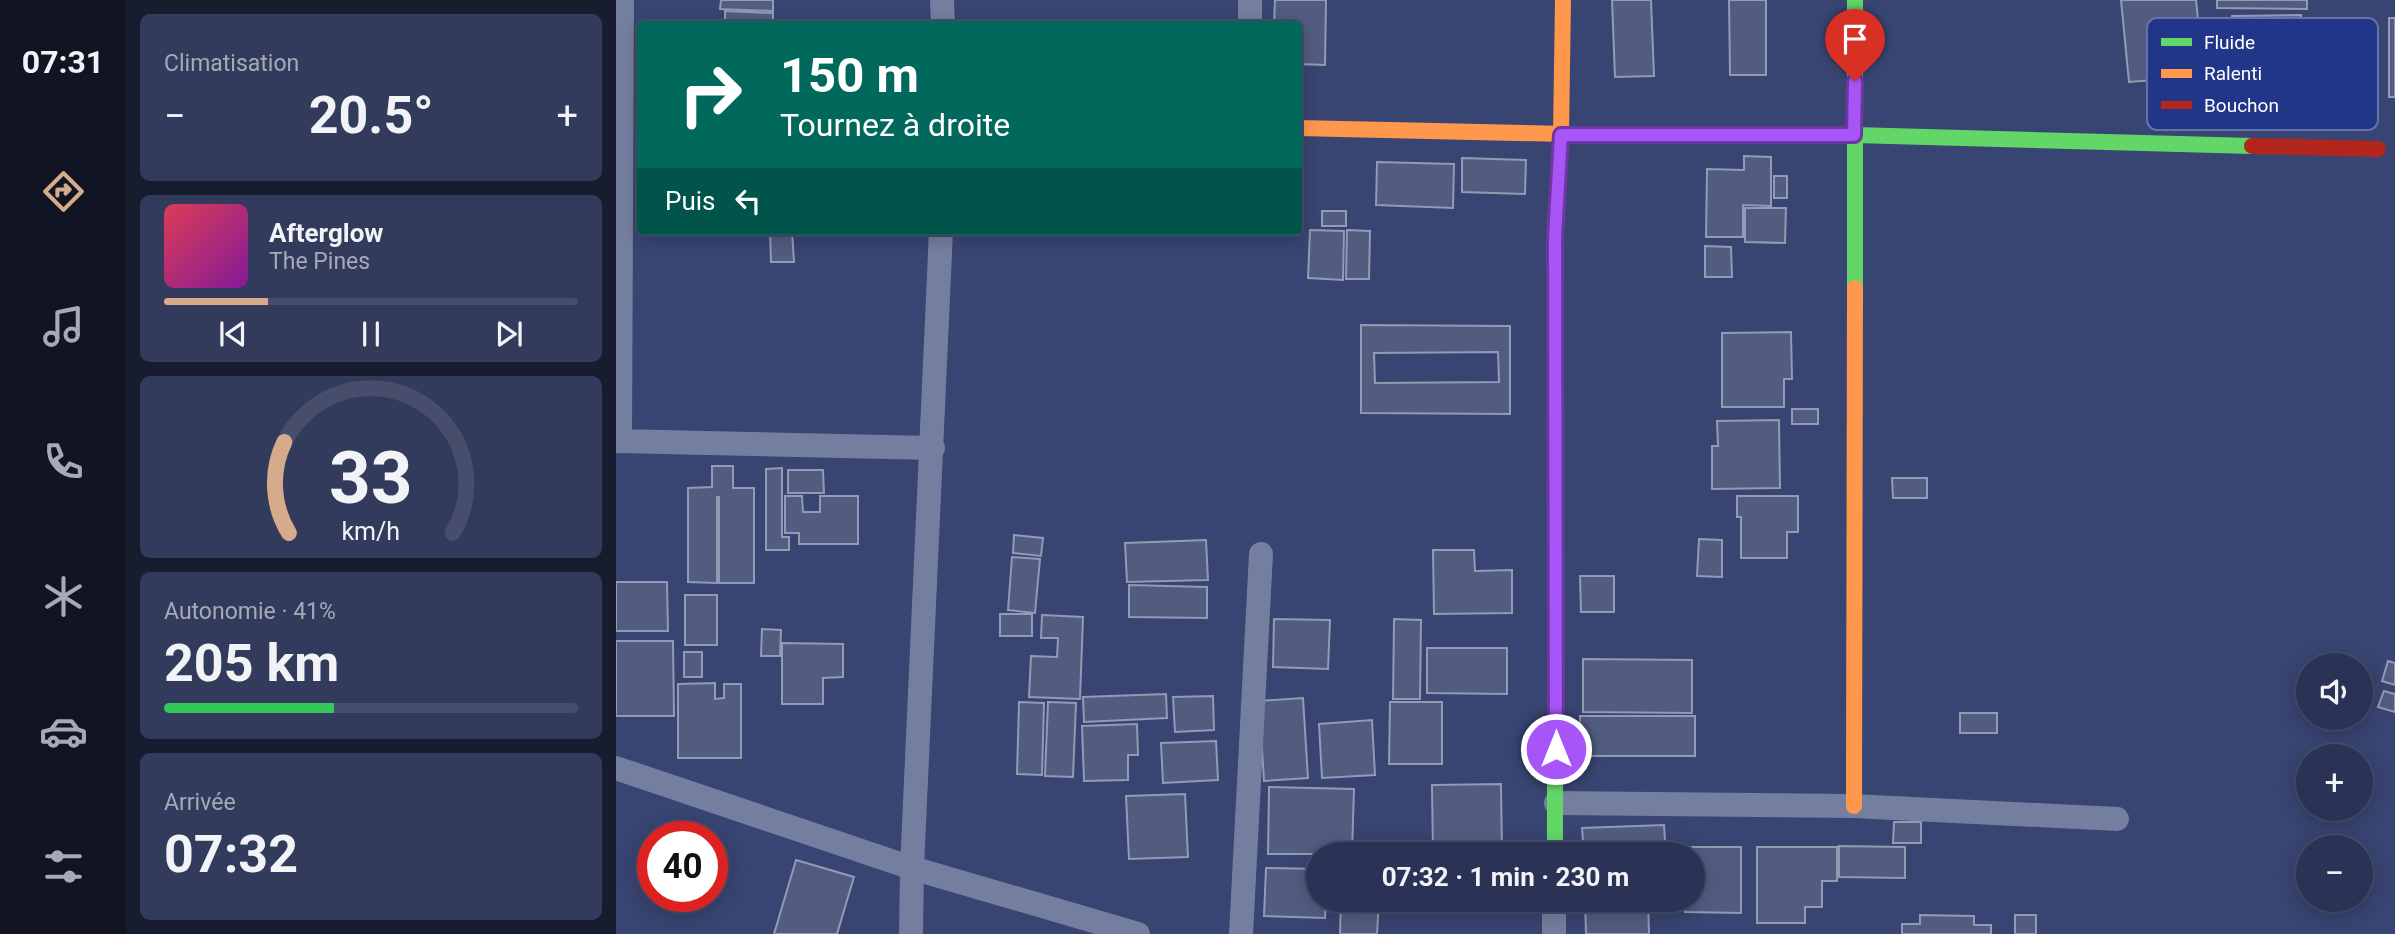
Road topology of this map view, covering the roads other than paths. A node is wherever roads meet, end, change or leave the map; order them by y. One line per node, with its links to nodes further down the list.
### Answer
1 (622, 0): 13 (street)
2 (942, 0): 6 (street)
3 (1250, 0): 7 (street)
4 (1563, 0): 9 (street)
5 (1855, 0): 10 (street)
6 (943, 21)
7 (1250, 21)
8 (1302, 128): 9 (street)
9 (1561, 135): 10 (street); 17 (street)
10 (1854, 135): 11 (street); 18 (street)
11 (2378, 149)
12 (942, 235): 14 (street)
13 (618, 441): 14 (street)
14 (933, 448): 21 (street)
15 (1261, 554): 25 (street)
16 (616, 768): 21 (street)
17 (1556, 803): 18 (street); 20 (street)
18 (1854, 806): 19 (street)
19 (2117, 819)
20 (1555, 842)
21 (912, 868): 23 (street); 24 (street)
22 (1554, 912): 26 (street)
23 (911, 934)
24 (1138, 934)
25 (1241, 934)
26 (1554, 934)

